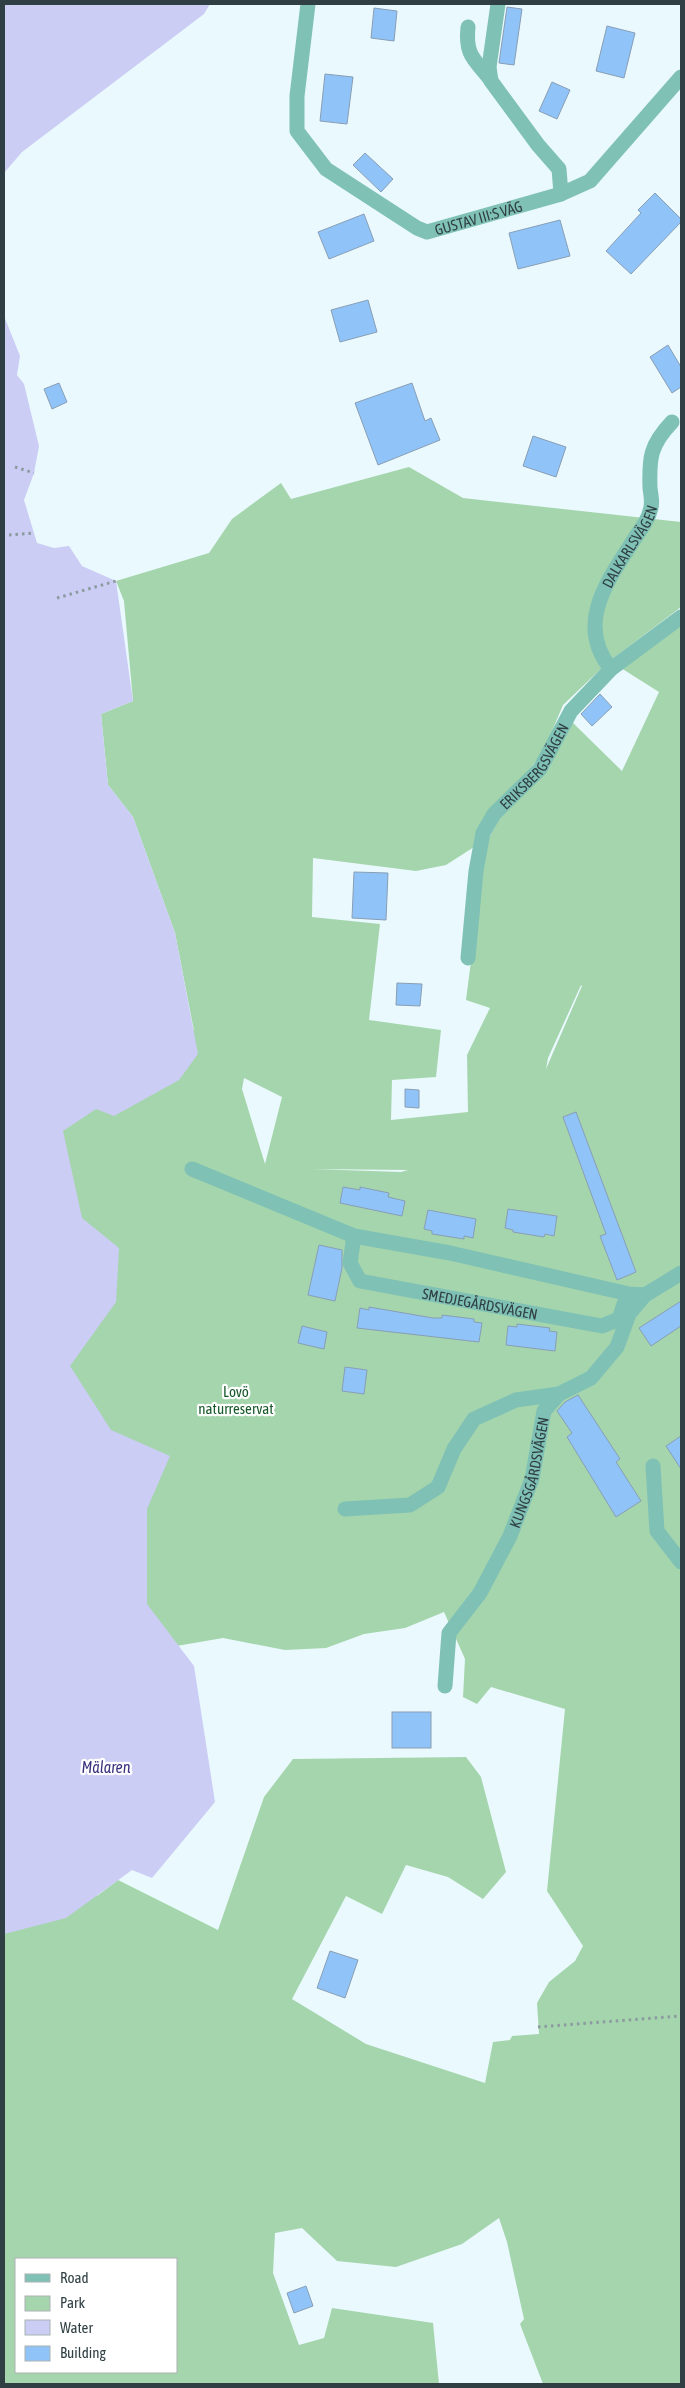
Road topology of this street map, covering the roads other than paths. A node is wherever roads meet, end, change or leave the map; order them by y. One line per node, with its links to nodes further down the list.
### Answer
1 (308, 4): 6 (street, GUSTAV III:S VÄG)
2 (498, 4): 5 (street)
3 (468, 26): 5 (street)
4 (681, 77): 6 (street, GUSTAV III:S VÄG)
5 (491, 81): 6 (street)
6 (561, 194)
7 (672, 422): 9 (street, DALKARLSVÄGEN)
8 (681, 617): 9 (street, ERIKSBERGSVÄGEN)
9 (611, 669): 10 (street, ERIKSBERGSVÄGEN)
10 (468, 958)
11 (192, 1169): 12 (street)
12 (354, 1236): 14 (street); 14 (street, SMEDJEGÅRDSVÄGEN)
13 (681, 1273): 15 (street, KUNGSGÅRDSVÄGEN)
14 (628, 1294): 15 (street)
15 (645, 1295): 16 (street, KUNGSGÅRDSVÄGEN)
16 (559, 1394): 18 (street); 20 (street, KUNGSGÅRDSVÄGEN)
17 (653, 1466): 19 (street)
18 (345, 1509)
19 (681, 1562)
20 (445, 1686)

